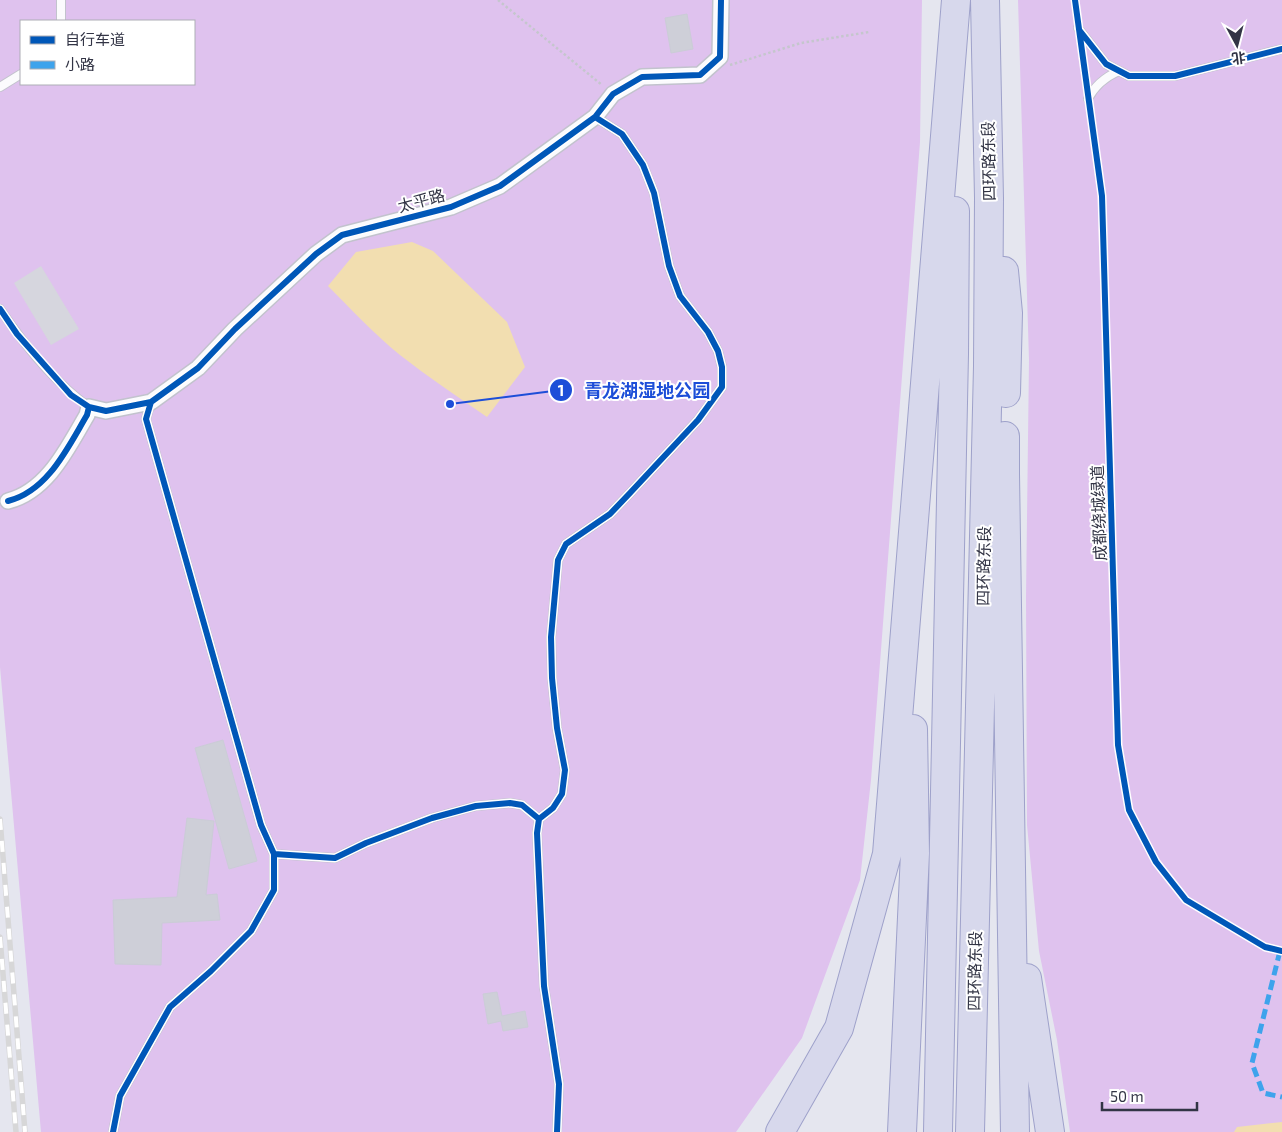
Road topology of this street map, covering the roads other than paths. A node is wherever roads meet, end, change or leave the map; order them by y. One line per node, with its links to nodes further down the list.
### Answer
1 (61, 0): 5 (lane)
2 (721, 0): 13 (street, 太平路)
3 (956, 0): 18 (highway); 26 (highway, 四环路东段)
4 (985, 0): 12 (highway, 四环路东段)
5 (61, 20)
6 (1078, 28): 8 (lane)
7 (1282, 49): 8 (lane)
8 (1119, 71): 11 (lane)
9 (20, 75): 10 (lane)
10 (0, 87)
11 (1088, 99)
12 (988, 109): 20 (highway); 27 (highway, 四环路东段)
13 (596, 117): 15 (street, 太平路); 19 (lane)
14 (0, 309): 16 (lane)
15 (151, 402): 16 (street, 太平路); 21 (lane)
16 (88, 407): 17 (street)
17 (8, 501)
18 (910, 567): 24 (highway); 25 (highway)
19 (539, 819): 21 (lane); 23 (lane)
20 (1010, 849): 28 (highway); 29 (highway)
21 (274, 854): 22 (lane)
22 (113, 1132)
23 (557, 1132)
24 (780, 1132)
25 (902, 1132)
26 (938, 1132)
27 (970, 1132)
28 (1015, 1132)
29 (1050, 1132)

